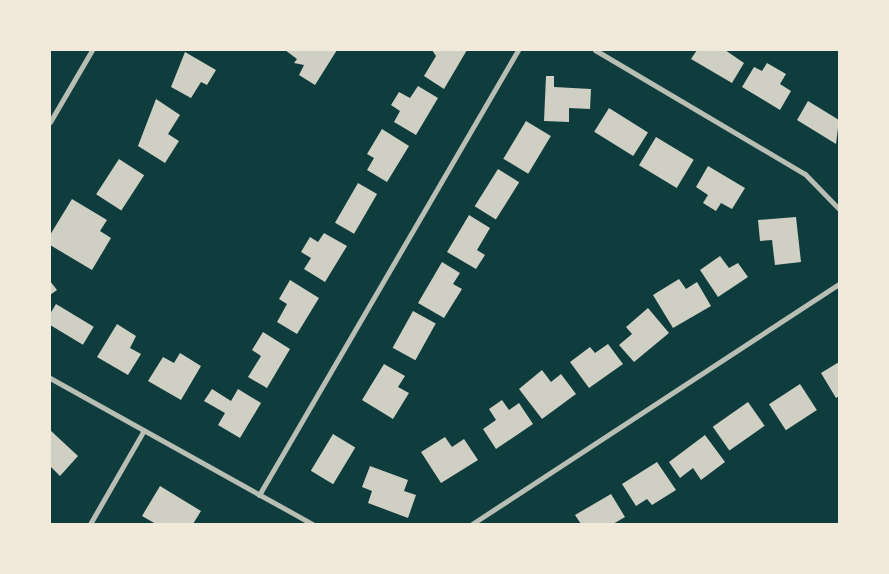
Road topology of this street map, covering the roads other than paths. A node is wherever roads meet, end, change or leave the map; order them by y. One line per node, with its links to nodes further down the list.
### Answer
1 (92, 50): 4 (street)
2 (518, 50): 9 (street)
3 (595, 50): 5 (street)
4 (50, 122)
5 (839, 209)
6 (839, 284): 12 (street)
7 (50, 378): 8 (street)
8 (144, 430): 9 (street); 10 (street)
9 (259, 495): 11 (street)
10 (90, 524)
11 (312, 524)
12 (472, 524)

